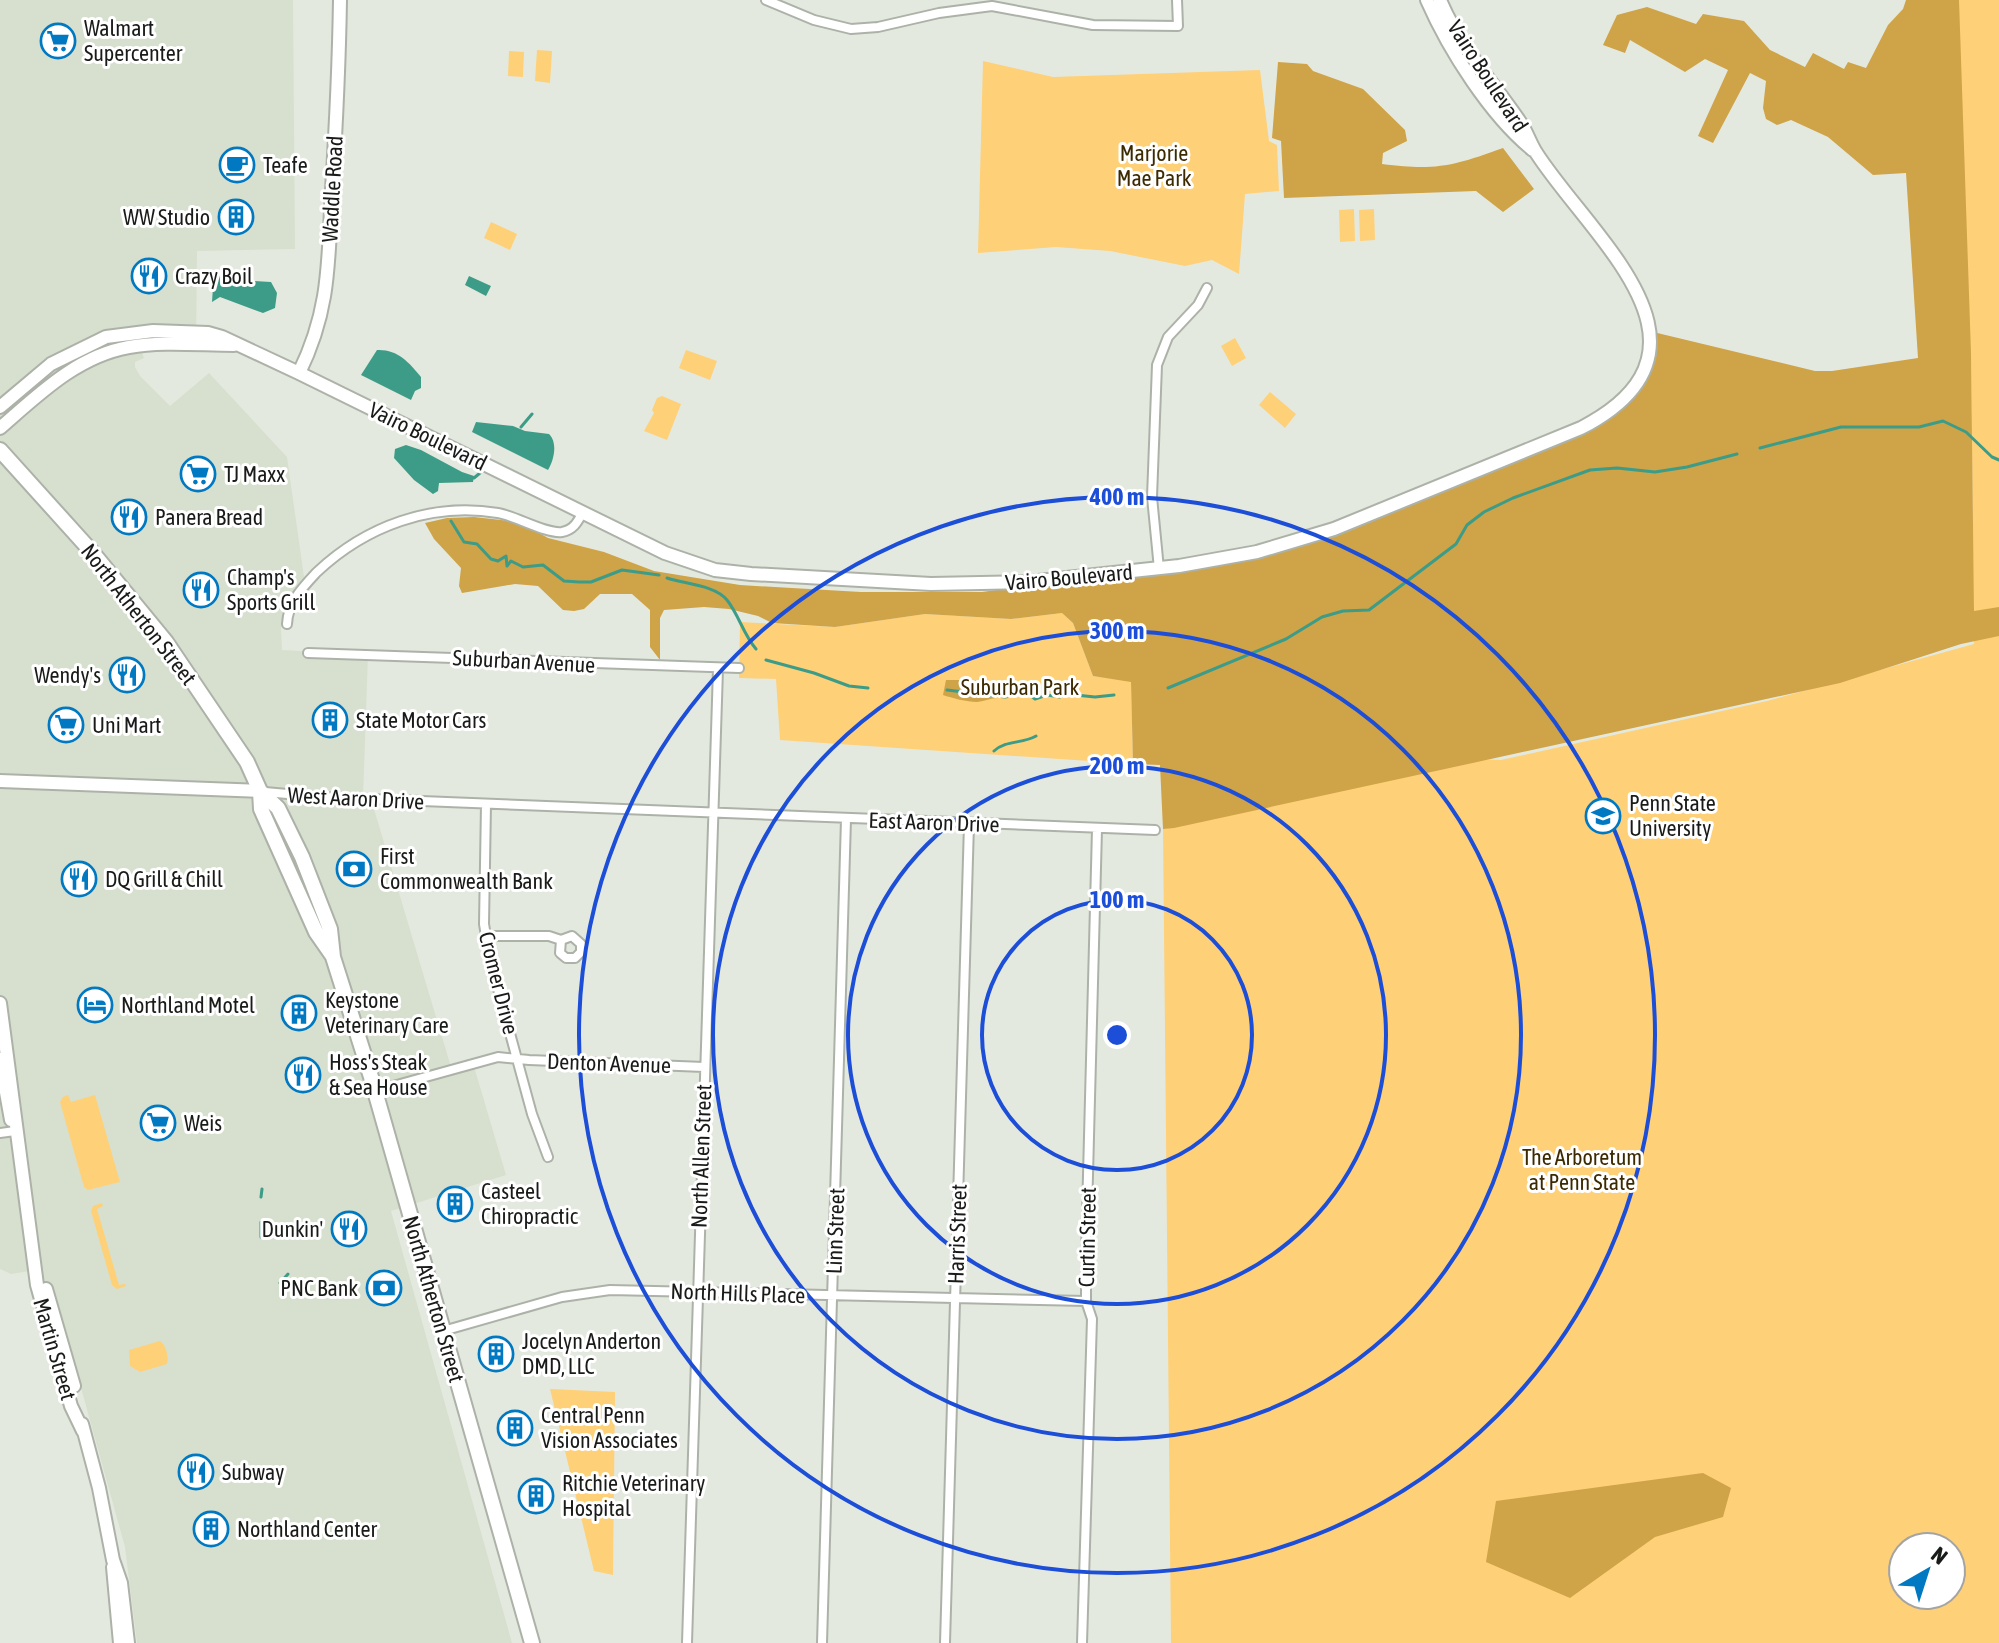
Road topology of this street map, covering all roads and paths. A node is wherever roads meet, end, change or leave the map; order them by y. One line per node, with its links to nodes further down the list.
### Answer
1 (340, 0): 9 (street, Waddle Road)
2 (766, 0): 3 (street)
3 (1177, 0)
4 (1427, 0): 6 (street, Vairo Boulevard)
5 (1440, 0): 6 (street, Vairo Boulevard)
6 (1535, 152): 14 (street, Vairo Boulevard)
7 (1207, 288): 14 (street)
8 (241, 345): 9 (street, Vairo Boulevard); 10 (street, Vairo Boulevard); 11 (street, Vairo Boulevard)
9 (299, 373): 13 (street, Vairo Boulevard)
10 (0, 407)
11 (0, 428)
12 (0, 450): 20 (main road, North Atherton Street)
13 (583, 512): 14 (street, Vairo Boulevard); 15 (street)
14 (1159, 569)
15 (287, 624)
16 (308, 653): 18 (street, Suburban Avenue)
17 (739, 668): 18 (street, Suburban Avenue)
18 (718, 669): 22 (street, North Allen Street)
19 (0, 781): 20 (street, West Aaron Drive)
20 (260, 791): 21 (street, West Aaron Drive); 33 (main road, North Atherton Street)
21 (486, 804): 22 (street, West Aaron Drive); 27 (street, Cromer Drive)
22 (712, 813): 23 (street, East Aaron Drive); 32 (street, North Allen Street)
23 (846, 819): 24 (street, East Aaron Drive); 38 (street, Linn Street)
24 (969, 824): 25 (street, East Aaron Drive); 39 (street, Harris Street)
25 (1097, 829): 26 (street, East Aaron Drive); 40 (street, Curtin Street)
26 (1155, 830)
27 (486, 936): 28 (street); 30 (street, Cromer Drive)
28 (561, 940)
29 (0, 1003): 34 (street, Martin Street)
30 (517, 1057): 32 (street, Denton Avenue); 33 (street, Denton Avenue); 36 (street, Cromer Drive)
31 (0, 1059): 34 (street, Martin Street)
32 (704, 1067): 37 (street, North Allen Street)
33 (375, 1091): 41 (main road, North Atherton Street)
34 (15, 1131): 35 (street); 42 (street, Martin Street)
35 (0, 1133)
36 (548, 1157)
37 (697, 1292): 38 (street, North Hills Place); 41 (street, North Hills Place); 46 (street, North Allen Street)
38 (833, 1296): 39 (street, North Hills Place); 47 (street, Linn Street)
39 (955, 1299): 40 (street, North Hills Place); 48 (street, Harris Street)
40 (1086, 1301): 49 (street, Curtin Street)
41 (443, 1331): 45 (main road, North Atherton Street)
42 (113, 1560): 43 (street, Martin Street); 44 (street, Martin Street)
43 (120, 1643)
44 (128, 1643)
45 (532, 1643)
46 (687, 1643)
47 (822, 1643)
48 (945, 1643)
49 (1082, 1643)

